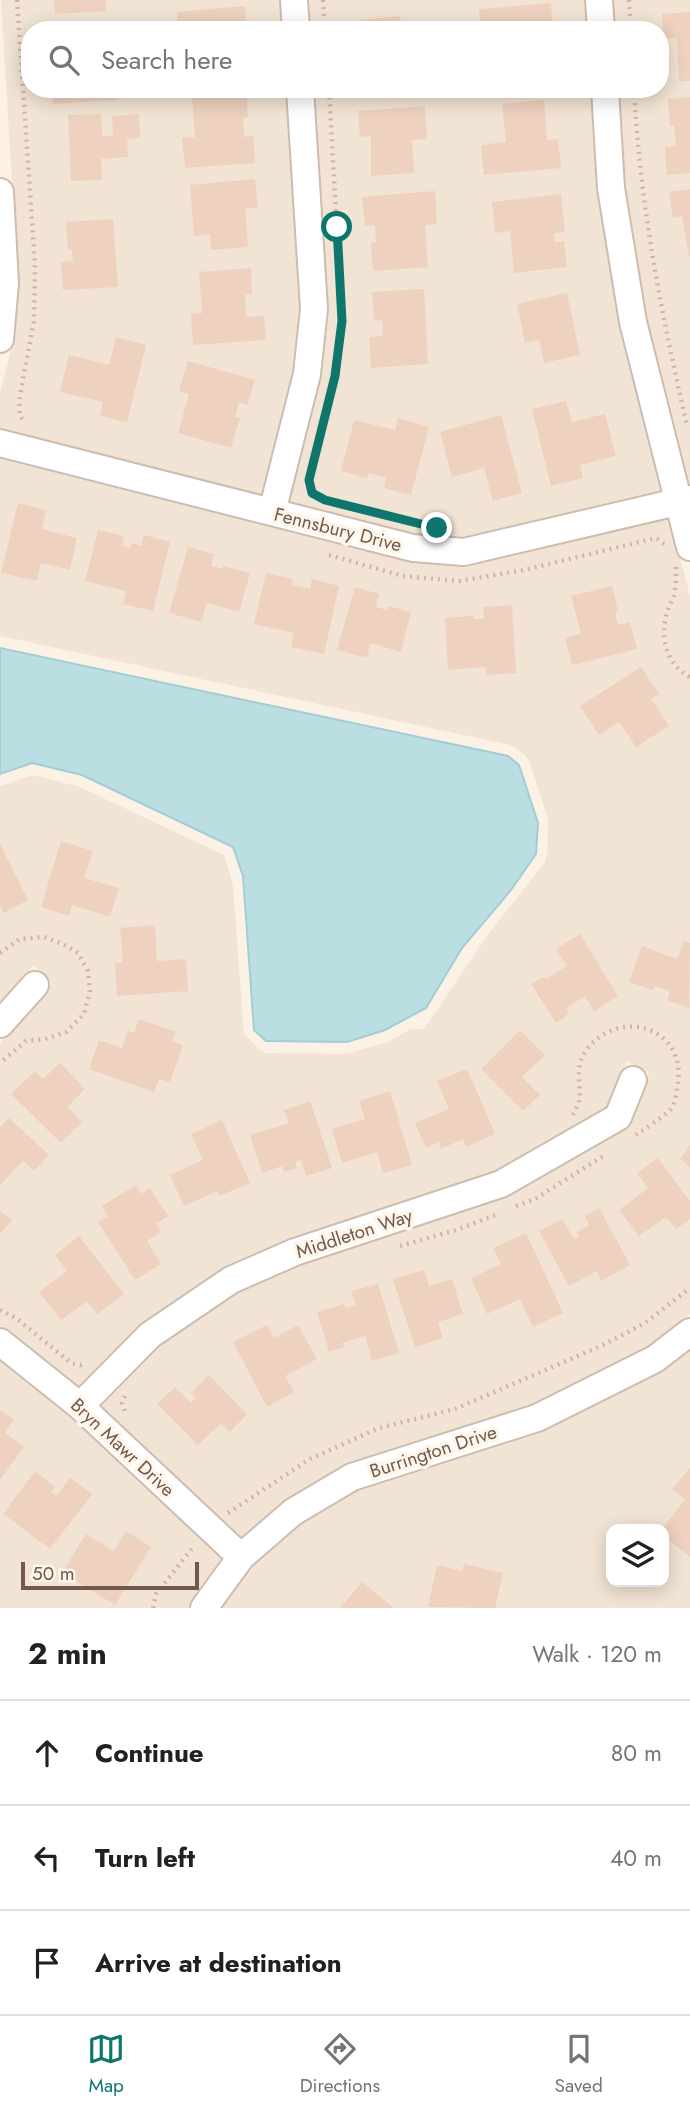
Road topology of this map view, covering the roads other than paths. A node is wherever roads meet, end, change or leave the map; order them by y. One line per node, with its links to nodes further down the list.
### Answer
1 (294, 0): 3 (street)
2 (599, 0): 4 (street)
3 (295, 21)
4 (600, 21)
5 (301, 98): 11 (street)
6 (606, 98): 10 (street)
7 (0, 192): 8 (street)
8 (0, 339)
9 (0, 443): 11 (street, Fennsbury Drive)
10 (684, 501): 11 (street, Fennsbury Drive); 12 (street)
11 (272, 512)
12 (690, 547)
13 (35, 985): 14 (street)
14 (0, 1024)
15 (633, 1080): 18 (street, Middleton Way)
16 (690, 1332): 19 (street, Burrington Drive)
17 (0, 1342): 18 (street, Bryn Mawr Drive)
18 (80, 1406): 19 (street, Bryn Mawr Drive)
19 (241, 1557): 20 (street, Burrington Drive)
20 (204, 1608)

